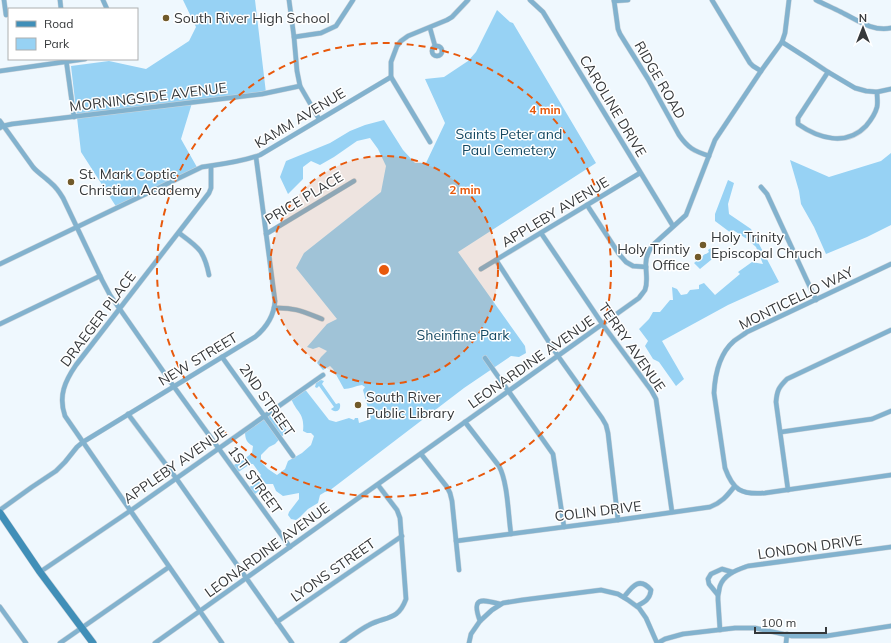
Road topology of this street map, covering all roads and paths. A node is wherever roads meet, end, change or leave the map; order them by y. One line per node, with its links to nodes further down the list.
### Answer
1 (4, 0): 11 (street)
2 (289, 0): 15 (street)
3 (353, 0): 15 (street)
4 (468, 0): 13 (street)
5 (530, 0): 33 (street, CAROLINE DRIVE)
6 (628, 0): 10 (street)
7 (712, 0): 20 (street)
8 (789, 0): 16 (street, LEONARDINE AVENUE)
9 (816, 0): 14 (street)
10 (614, 1): 31 (street, RIDGE ROAD)
11 (7, 15): 12 (street)
12 (0, 16)
13 (430, 28): 17 (street); 22 (street)
14 (891, 28)
15 (294, 37): 23 (street)
16 (782, 42): 20 (street, LEONARDINE AVENUE); 21 (street)
17 (436, 46)
18 (66, 60): 19 (street); 26 (street)
19 (0, 71)
20 (761, 71): 31 (street, LEONARDINE AVENUE)
21 (828, 72): 25 (street); 25 (street)
22 (391, 77): 27 (street, KAMM AVENUE); 29 (street)
23 (300, 86): 26 (street, MORNINGSIDE AVENUE); 27 (street)
24 (891, 89): 25 (street)
25 (877, 92)
26 (74, 117): 28 (street, MORNINGSIDE AVENUE)
27 (319, 119): 30 (street, KAMM AVENUE)
28 (1, 125): 38 (street, 1ST STREET)
29 (430, 142)
30 (256, 156): 32 (street, KAMM AVENUE); 41 (street, NEW STREET)
31 (709, 156): 37 (street, LEONARDINE AVENUE)
32 (211, 166): 38 (street, KAMM AVENUE); 39 (street, DRAEGER PLACE)
33 (640, 173): 36 (street, APPLEBY AVENUE); 37 (street, CAROLINE DRIVE)
34 (354, 181): 41 (street, PRICE PLACE)
35 (761, 187): 49 (street)
36 (587, 205): 40 (street, APPLEBY AVENUE); 45 (street)
37 (673, 226): 45 (street, LEONARDINE AVENUE)
38 (77, 228): 43 (street, KAMM AVENUE); 48 (street, 1ST STREET)
39 (179, 233): 47 (street); 50 (street, DRAEGER PLACE)
40 (541, 233): 42 (street, APPLEBY AVENUE); 54 (street, TERRY AVENUE)
41 (266, 234): 51 (street, NEW STREET)
42 (496, 260): 46 (street, APPLEBY AVENUE); 56 (street)
43 (0, 264)
44 (891, 264): 49 (street, MONTICELLO WAY)
45 (646, 267): 54 (street, LEONARDINE AVENUE)
46 (481, 269)
47 (209, 275)
48 (100, 276): 50 (street, 1ST STREET); 53 (street)
49 (816, 300): 74 (street, MONTICELLO WAY)
50 (120, 308): 60 (street, 1ST STREET); 67 (street, DRAEGER PLACE)
51 (274, 308): 52 (street); 57 (street, NEW STREET)
52 (322, 319)
53 (0, 324)
54 (603, 325): 56 (street, LEONARDINE AVENUE); 78 (street, TERRY AVENUE)
55 (891, 330): 66 (street)
56 (558, 356): 61 (street, LEONARDINE AVENUE); 79 (street)
57 (222, 357): 60 (street, NEW STREET); 64 (street, 2ND STREET)
58 (485, 358): 61 (street)
59 (322, 375): 64 (street, APPLEBY AVENUE)
60 (174, 386): 63 (street, NEW STREET); 68 (street, 1ST STREET)
61 (509, 391): 65 (street, LEONARDINE AVENUE); 80 (street)
62 (891, 411): 66 (street)
63 (128, 414): 67 (street, NEW STREET); 72 (street)
64 (264, 416): 68 (street, APPLEBY AVENUE); 70 (street, 2ND STREET)
65 (465, 422): 69 (street, LEONARDINE AVENUE); 81 (street)
66 (781, 432): 75 (street)
67 (83, 442): 76 (street, DRAEGER PLACE); 77 (street, NEW STREET)
68 (219, 448): 72 (street, APPLEBY AVENUE); 84 (street, 1ST STREET)
69 (421, 454): 73 (street, LEONARDINE AVENUE); 83 (street)
70 (293, 456)
71 (891, 475): 75 (street)
72 (176, 478): 76 (street, APPLEBY AVENUE); 90 (street)
73 (378, 485): 82 (street); 84 (street, LEONARDINE AVENUE)
74 (734, 487): 75 (street); 78 (street, COLIN DRIVE)
75 (788, 490)
76 (130, 510): 86 (street, DRAEGER PLACE); 88 (street, APPLEBY AVENUE)
77 (0, 512): 88 (street)
78 (672, 512): 79 (street, COLIN DRIVE)
79 (618, 520): 80 (street, COLIN DRIVE)
80 (564, 527): 81 (street, COLIN DRIVE)
81 (511, 534): 83 (street, COLIN DRIVE)
82 (402, 536): 98 (street, LYONS STREET); 109 (street)
83 (456, 541): 87 (street)
84 (290, 547): 90 (street, LEONARDINE AVENUE)
85 (891, 547): 89 (street, LONDON DRIVE)
86 (169, 567): 96 (street, DRAEGER PLACE); 100 (street)
87 (459, 570)
88 (40, 572): 100 (street)
89 (732, 572): 91 (street, LONDON DRIVE); 91 (street, LONDON DRIVE)
90 (246, 579): 96 (street, LEONARDINE AVENUE); 98 (street)
91 (718, 595): 101 (street, LONDON DRIVE)
92 (624, 597): 93 (street); 94 (street); 94 (street)
93 (500, 604): 97 (street); 97 (street)
94 (637, 606): 111 (street)
95 (0, 607): 103 (street)
96 (200, 612): 106 (street, LEONARDINE AVENUE); 107 (street, DRAEGER PLACE)
97 (480, 621): 110 (street)
98 (277, 622): 108 (street)
99 (891, 626): 102 (street)
100 (81, 628): 104 (street); 105 (street)
101 (720, 630): 102 (street); 111 (street)
102 (787, 634): 112 (street)
103 (26, 643)
104 (60, 643)
105 (93, 643)
106 (155, 643)
107 (222, 643)
108 (292, 643)
109 (342, 643)
110 (469, 643)
111 (658, 643)
112 (786, 643)

